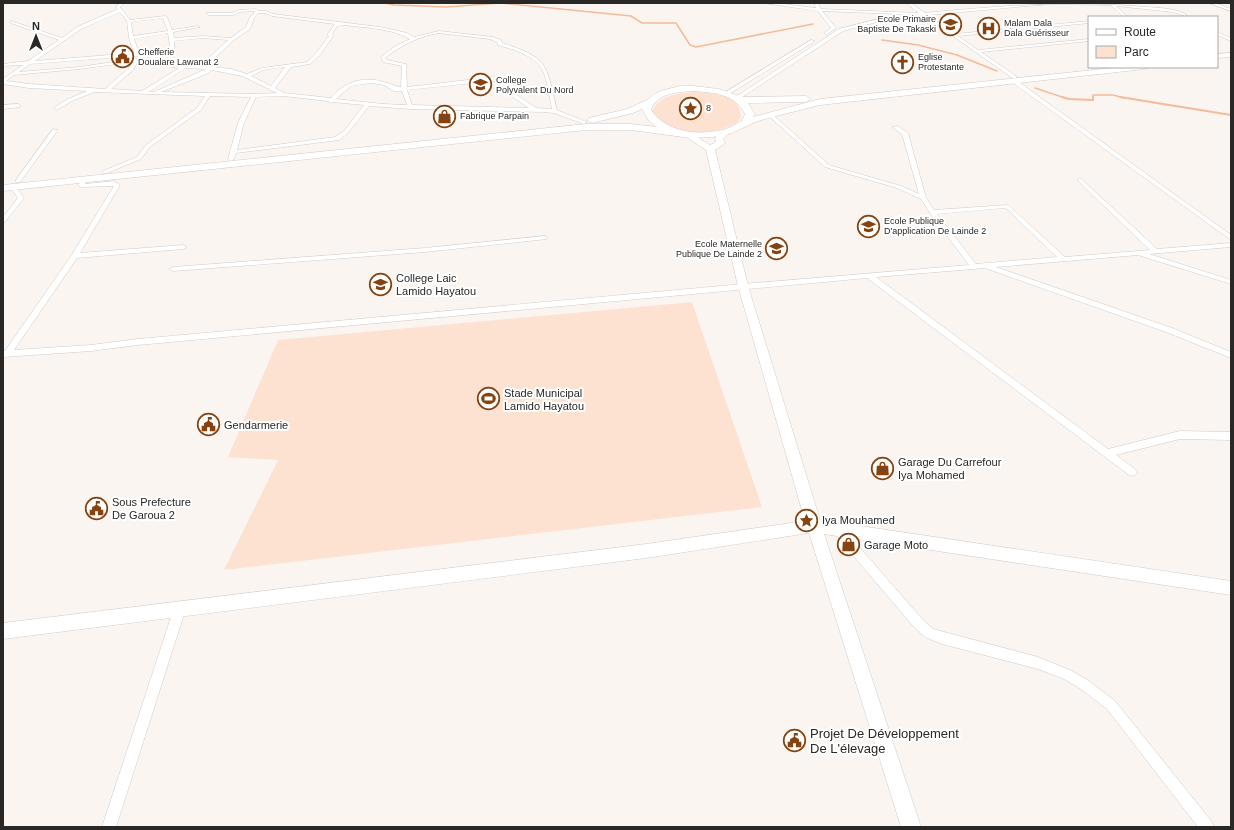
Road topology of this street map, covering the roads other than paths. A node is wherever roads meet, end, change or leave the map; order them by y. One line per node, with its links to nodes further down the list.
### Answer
1 (123, 3): 7 (street)
2 (765, 3): 8 (street)
3 (816, 3): 8 (street)
4 (908, 3): 12 (street)
5 (1211, 3): 9 (street)
6 (1112, 4): 12 (street); 13 (street); 14 (street)
7 (120, 10): 16 (street); 26 (street)
8 (819, 10): 11 (street); 58 (street)
9 (1231, 10)
10 (256, 12): 15 (street); 19 (street); 27 (street)
11 (910, 13): 12 (street); 62 (street)
12 (923, 14): 22 (street)
13 (1185, 15)
14 (1125, 16)
15 (203, 18): 20 (street); 23 (street)
16 (129, 21): 20 (street); 24 (street)
17 (13, 22): 26 (street)
18 (1088, 22): 22 (street)
19 (345, 24): 25 (street); 42 (street)
20 (171, 31): 24 (street); 28 (street)
21 (1218, 34): 30 (street)
22 (954, 35): 31 (street)
23 (195, 37): 27 (street); 28 (street)
24 (131, 38): 32 (street)
25 (414, 38): 53 (street); 71 (street)
26 (61, 39): 39 (street)
27 (232, 39): 44 (street)
28 (172, 40): 41 (street)
29 (1088, 40): 31 (street)
30 (1231, 40)
31 (978, 51): 50 (street)
32 (137, 54): 36 (street); 39 (street)
33 (1231, 55): 34 (main road)
34 (1218, 56)
35 (1231, 58): 38 (main road)
36 (144, 59): 37 (street); 41 (street)
37 (136, 60): 48 (street); 55 (street)
38 (1218, 60)
39 (28, 63): 40 (street); 48 (street)
40 (3, 65)
41 (167, 65): 43 (street)
42 (290, 65): 49 (street); 52 (street)
43 (183, 68): 44 (street); 56 (street)
44 (201, 68): 47 (street)
45 (1103, 68): 50 (main road)
46 (1134, 68): 50 (main road)
47 (210, 69): 49 (street); 57 (street)
48 (12, 74): 51 (street)
49 (246, 76): 52 (street)
50 (1014, 79): 62 (main road); 72 (main road); 90 (street)
51 (3, 81): 54 (street)
52 (272, 89): 60 (street)
53 (404, 89): 63 (street); 67 (street); 70 (street)
54 (93, 90): 55 (street); 69 (street)
55 (106, 91): 56 (street)
56 (142, 93): 57 (street)
57 (152, 93): 59 (street)
58 (727, 93): 62 (main road); 64 (main road)
59 (209, 94): 61 (street); 81 (street)
60 (283, 94): 61 (street); 63 (street)
61 (254, 96): 80 (street)
62 (739, 99): 74 (main road)
63 (331, 101): 65 (street)
64 (650, 102): 73 (main road); 78 (main road)
65 (367, 105): 67 (street); 80 (street)
66 (18, 106): 68 (street)
67 (410, 107): 70 (street)
68 (4, 108)
69 (57, 108)
70 (535, 110): 71 (street)
71 (555, 111): 73 (street)
72 (771, 115): 74 (main road); 86 (street)
73 (584, 122): 80 (main road)
74 (746, 123): 77 (main road)
75 (896, 127): 86 (street)
76 (55, 130): 85 (street)
77 (725, 133): 78 (main road); 79 (street)
78 (684, 134): 79 (street); 82 (main road)
79 (710, 149): 102 (street)
80 (232, 156): 81 (main road)
81 (105, 172): 85 (main road)
82 (84, 179): 85 (main road); 95 (street)
83 (1080, 180): 93 (street)
84 (3, 182): 85 (main road)
85 (11, 185): 88 (street)
86 (923, 198): 87 (street)
87 (932, 212): 96 (street); 98 (street)
88 (3, 221)
89 (545, 238): 99 (street)
90 (1231, 238)
91 (1231, 245): 93 (street)
92 (184, 247): 95 (street)
93 (1154, 251): 94 (street)
94 (1137, 252): 96 (street); 101 (street)
95 (75, 256): 103 (street)
96 (1062, 258): 97 (street)
97 (983, 265): 98 (street); 104 (street)
98 (974, 266): 100 (street)
99 (173, 269)
100 (868, 275): 102 (street); 106 (street)
101 (1231, 282)
102 (743, 286): 103 (street); 108 (street)
103 (5, 353)
104 (1231, 355)
105 (1231, 436): 106 (street)
106 (1108, 453): 107 (street)
107 (1132, 472)
108 (814, 526): 109 (street); 111 (street); 114 (street)
109 (837, 529): 110 (street); 115 (street)
110 (1231, 588)
111 (180, 608): 112 (street); 113 (street)
112 (3, 631)
113 (109, 827)
114 (911, 827)
115 (1207, 827)

